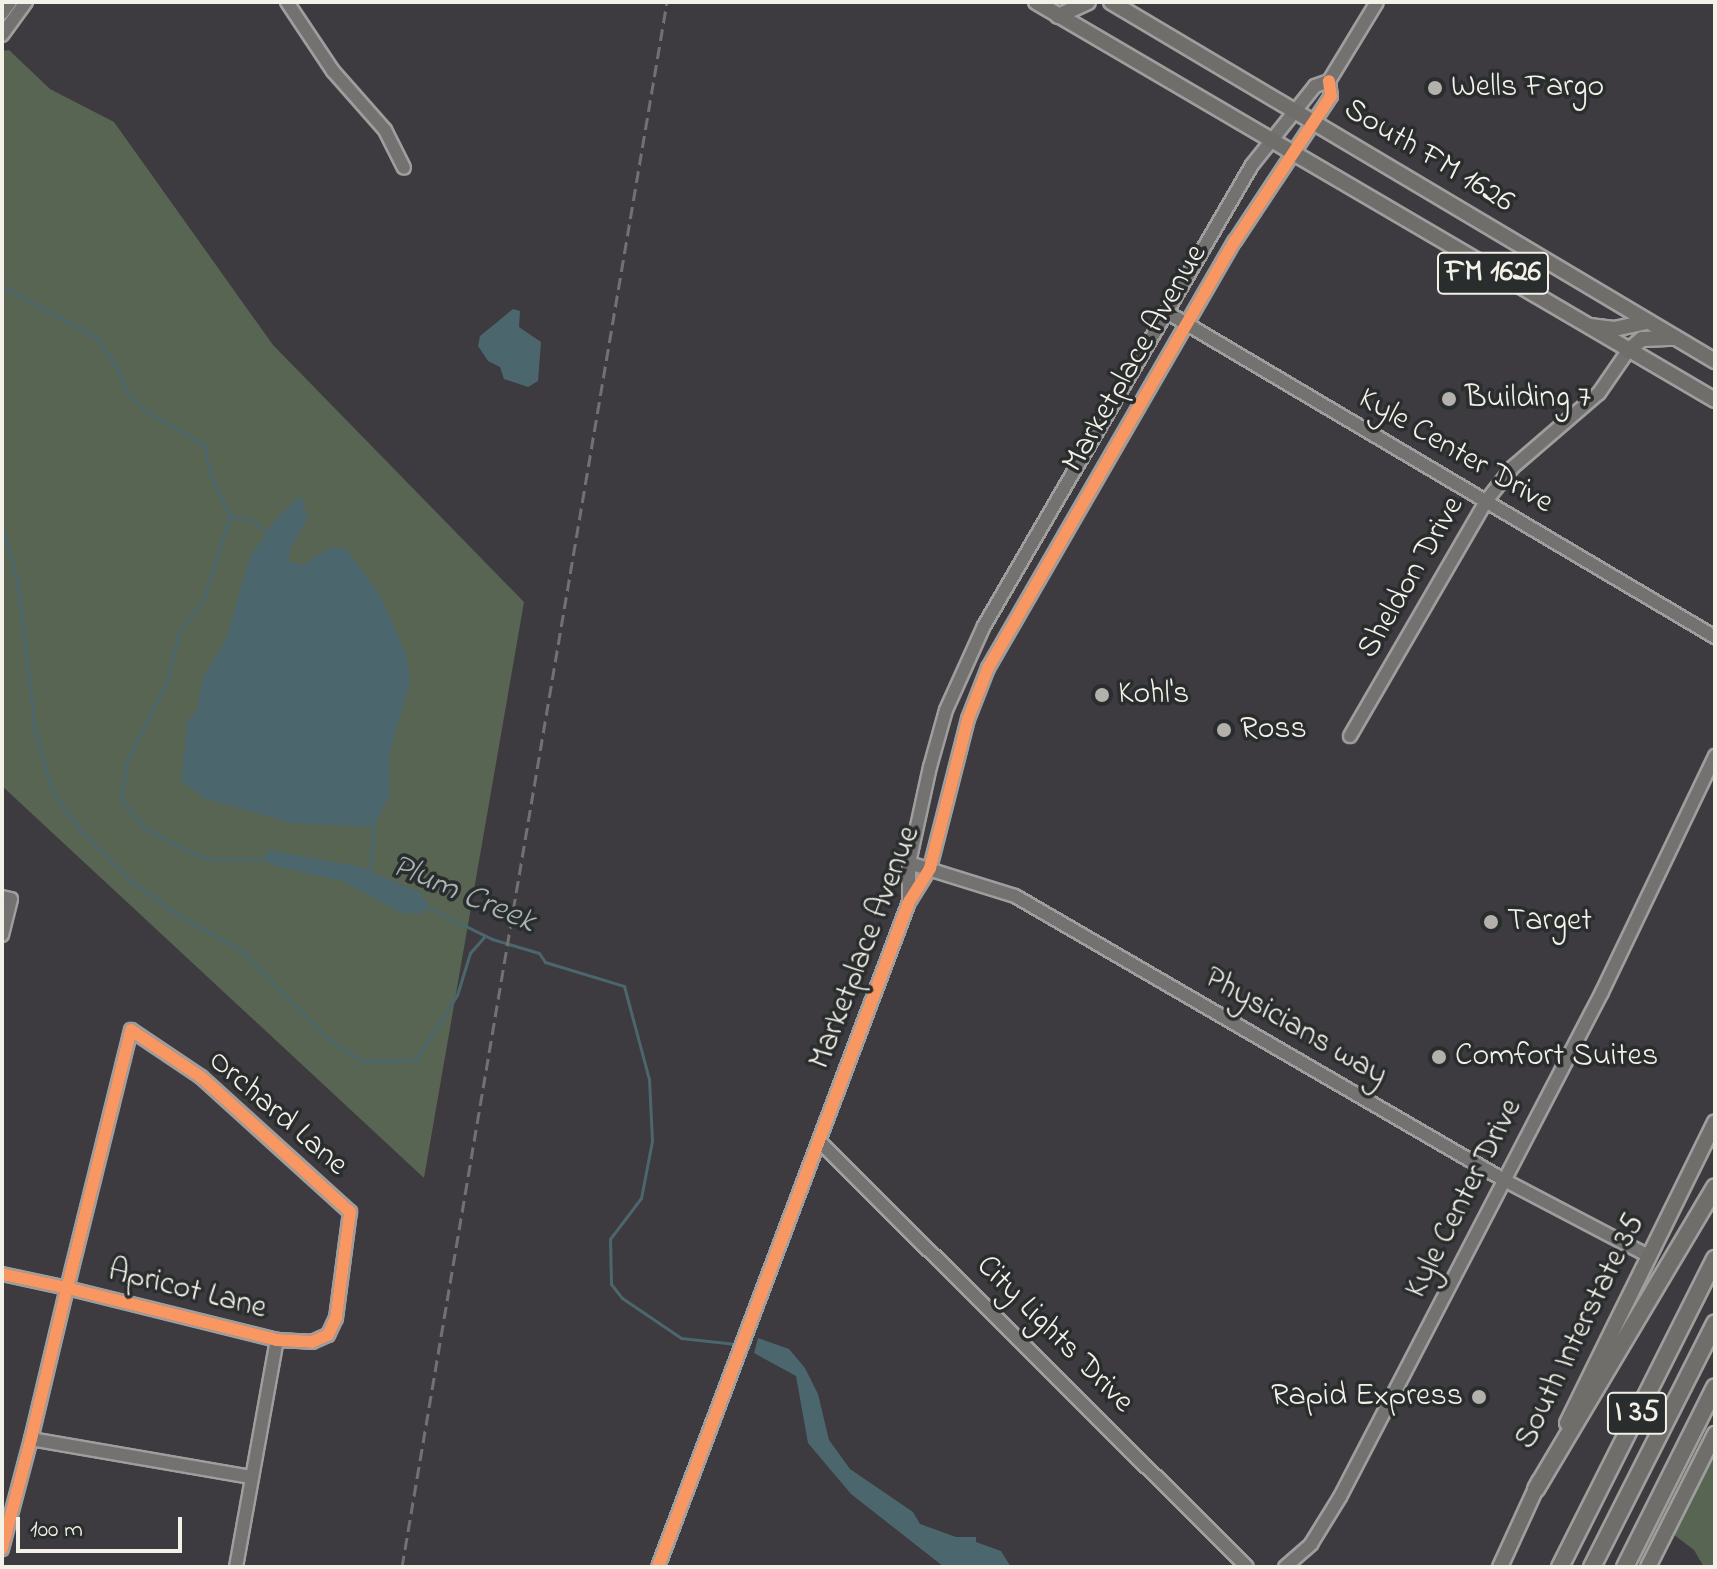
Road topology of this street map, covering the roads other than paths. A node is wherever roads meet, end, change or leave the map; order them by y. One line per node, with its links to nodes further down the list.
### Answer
1 (10, 2): 8 (street)
2 (26, 2): 10 (street)
3 (287, 2): 16 (street)
4 (1036, 2): 9 (main road, South FM 1626 / FM 1626)
5 (1088, 2): 9 (main road)
6 (1111, 2): 12 (main road, South FM 1626 / FM 1626)
7 (1377, 2): 11 (street, Marketplace Avenue)
8 (2, 13)
9 (1058, 16): 14 (main road, South FM 1626 / FM 1626)
10 (2, 35)
11 (1329, 81): 12 (street, Marketplace Avenue); 13 (street, Marketplace Avenue)
12 (1295, 109): 13 (main road, South FM 1626 / FM 1626); 14 (street, Marketplace Avenue)
13 (1316, 122): 15 (street, Marketplace Avenue); 18 (main road, South FM 1626 / FM 1626)
14 (1268, 142): 15 (main road, South FM 1626 / FM 1626); 17 (street, Marketplace Avenue)
15 (1291, 155): 19 (main road, South FM 1626 / FM 1626); 20 (street, Marketplace Avenue)
16 (404, 168)
17 (1168, 313): 20 (street, Kyle Center Drive); 29 (street, Marketplace Avenue)
18 (1647, 322): 19 (main road); 21 (main road, South FM 1626 / FM 1626)
19 (1582, 324): 22 (main road, South FM 1626 / FM 1626)
20 (1188, 326): 25 (street, Kyle Center Drive); 30 (street, Marketplace Avenue)
21 (1675, 338): 22 (main road); 23 (main road, South FM 1626 / FM 1626)
22 (1628, 351): 24 (main road, South FM 1626 / FM 1626); 25 (street, Sheldon Drive)
23 (1715, 361)
24 (1715, 400)
25 (1486, 501): 26 (street, Kyle Center Drive); 27 (street, Sheldon Drive)
26 (1715, 637)
27 (1350, 736)
28 (1715, 756): 36 (street, Kyle Center Drive)
29 (909, 863): 30 (street, Physicians way); 32 (street, Marketplace Avenue)
30 (930, 868): 32 (street, Marketplace Avenue); 36 (street, Physicians way)
31 (6, 898): 33 (street)
32 (909, 902): 35 (street, Marketplace Avenue)
33 (2, 935)
34 (1715, 1122): 38 (main road, South Interstate 35)
35 (820, 1142): 52 (street, Marketplace Avenue); 53 (street, City Lights Drive)
36 (1504, 1180): 38 (street, Physicians way); 54 (street, Kyle Center Drive)
37 (1715, 1187): 49 (highway)
38 (1649, 1256): 49 (main road, South Interstate 35)
39 (1715, 1259): 56 (highway, I 35)
40 (2, 1274): 41 (street, Apricot Lane)
41 (67, 1288): 43 (street, Apricot Lane); 44 (street, Orchard Lane); 47 (street)
42 (1715, 1323): 57 (highway, I 35)
43 (277, 1340): 44 (street, Apricot Lane); 48 (street)
44 (312, 1342)
45 (1715, 1387): 58 (highway)
46 (1715, 1434): 59 (main road)
47 (31, 1439): 48 (street); 50 (street)
48 (251, 1477): 51 (street)
49 (1536, 1489): 55 (main road, South Interstate 35)
50 (2, 1549)
51 (236, 1567)
52 (658, 1567)
53 (1247, 1567)
54 (1285, 1567)
55 (1500, 1567)
56 (1560, 1567)
57 (1592, 1567)
58 (1625, 1567)
59 (1648, 1567)

